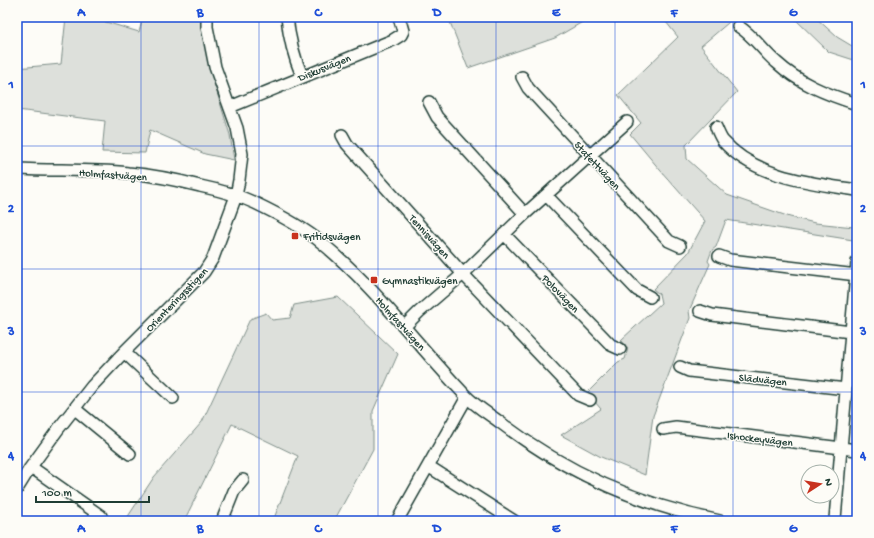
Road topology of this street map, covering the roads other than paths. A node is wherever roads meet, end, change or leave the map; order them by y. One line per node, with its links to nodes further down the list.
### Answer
1 (207, 17): 9 (street)
2 (287, 17): 5 (street)
3 (399, 17): 5 (street, Diskusvägen)
4 (738, 26): 8 (street)
5 (302, 76): 9 (street, Diskusvägen)
6 (522, 77): 13 (street, Stafettvägen)
7 (429, 102): 18 (street)
8 (857, 104)
9 (230, 107): 16 (street)
10 (627, 122): 13 (street)
11 (716, 127): 15 (street)
12 (342, 135): 23 (street, Tennisvägen)
13 (590, 155): 17 (street); 20 (street, Stafettvägen)
14 (17, 169): 16 (street, Holmfastvägen)
15 (857, 190)
16 (236, 196): 27 (street, Holmfastvägen); 30 (street, Orienteringsstigen)
17 (547, 196): 18 (street); 25 (street)
18 (525, 214): 19 (street)
19 (504, 234): 23 (street); 29 (street, Polovägen)
20 (680, 246)
21 (719, 256): 24 (street)
22 (857, 262): 24 (street)
23 (463, 274): 27 (street); 36 (street, Tennisvägen)
24 (856, 275): 28 (street)
25 (650, 298)
26 (700, 311): 28 (street)
27 (405, 326): 34 (street, Holmfastvägen)
28 (851, 332): 31 (street)
29 (620, 349)
30 (124, 352): 35 (street); 37 (street, Orienteringsstigen)
31 (853, 361): 33 (street)
32 (680, 367): 33 (street, Slädvägen)
33 (846, 388): 39 (street)
34 (467, 397): 42 (street); 51 (street, Holmfastvägen)
35 (173, 398)
36 (590, 400)
37 (75, 409): 41 (street); 43 (street, Orienteringsstigen)
38 (664, 429): 39 (street, Ishockeyvägen)
39 (841, 448): 40 (street, Ishockeyvägen); 47 (street)
40 (857, 450)
41 (130, 454)
42 (428, 466): 49 (street); 50 (street)
43 (31, 467): 45 (street, Orienteringsstigen); 46 (street)
44 (243, 480): 48 (street)
45 (17, 489)
46 (101, 516)
47 (836, 520)
48 (222, 521)
49 (396, 521)
50 (514, 521)
51 (720, 521)

